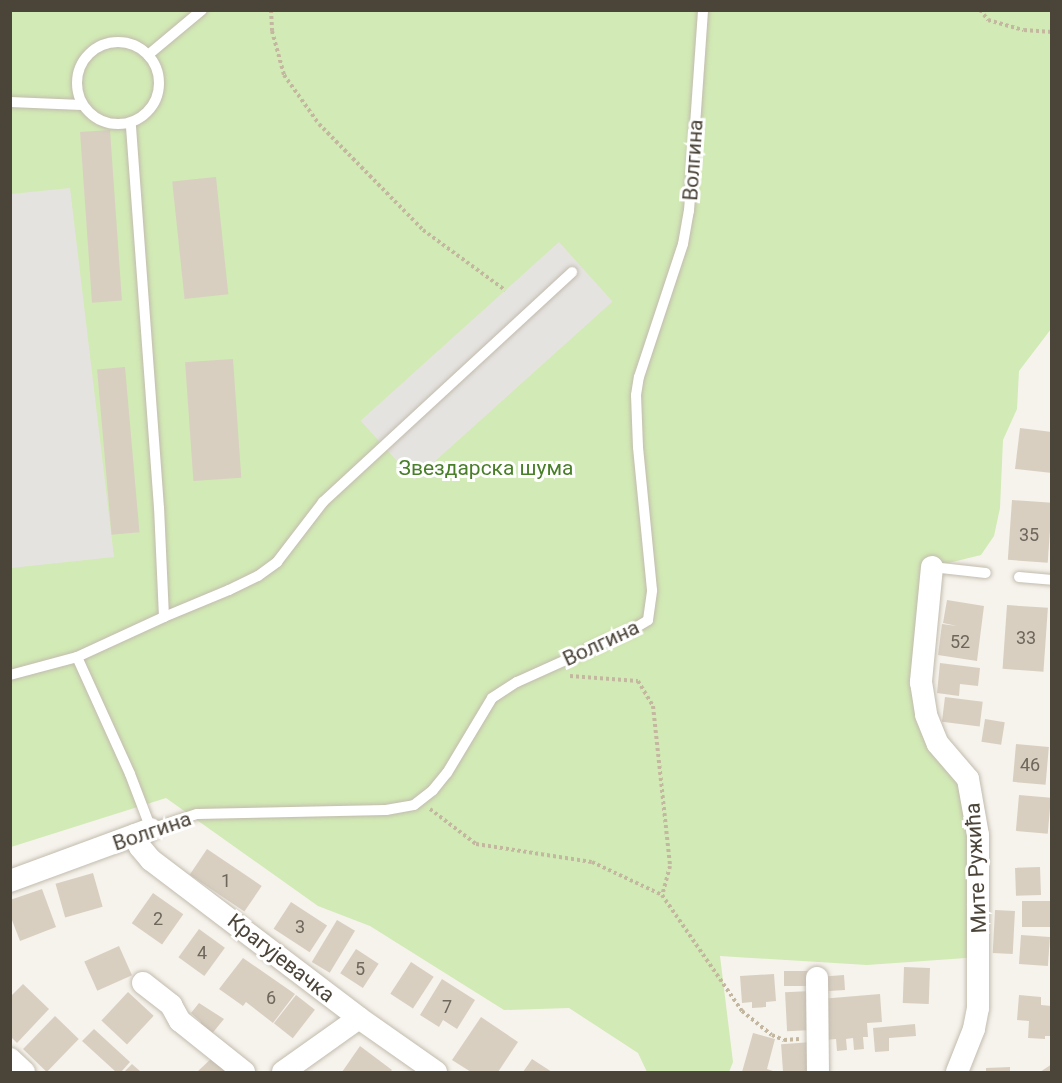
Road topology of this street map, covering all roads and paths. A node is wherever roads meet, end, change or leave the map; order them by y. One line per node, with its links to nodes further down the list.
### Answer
1 (202, 10): 6 (lane)
2 (271, 10): 11 (path)
3 (703, 10): 18 (lane, Волгина)
4 (980, 10): 5 (path)
5 (1052, 32)
6 (148, 55): 8 (lane); 9 (lane)
7 (10, 102): 8 (lane)
8 (82, 105): 9 (lane)
9 (131, 123): 16 (lane)
10 (572, 272): 16 (lane)
11 (505, 290)
12 (932, 567): 13 (lane); 34 (street, Мите Ружића)
13 (986, 573)
14 (1019, 577): 15 (lane)
15 (1052, 580)
16 (164, 617): 17 (lane)
17 (77, 657): 19 (lane); 21 (lane)
18 (537, 673): 20 (lane, Волгина); 23 (path)
19 (10, 675)
20 (420, 801): 21 (lane, Волгина); 23 (path)
21 (143, 832): 22 (street, Волгина); 26 (street, Крагујевачка)
22 (10, 881)
23 (662, 895): 27 (path)
24 (817, 978): 27 (street)
25 (143, 983): 30 (street)
26 (359, 1018): 31 (street); 32 (street, Крагујевачка)
27 (817, 1038): 33 (street)
28 (10, 1059): 29 (street)
29 (24, 1072)
30 (244, 1072)
31 (283, 1072)
32 (436, 1072)
33 (818, 1072)
34 (957, 1072)

